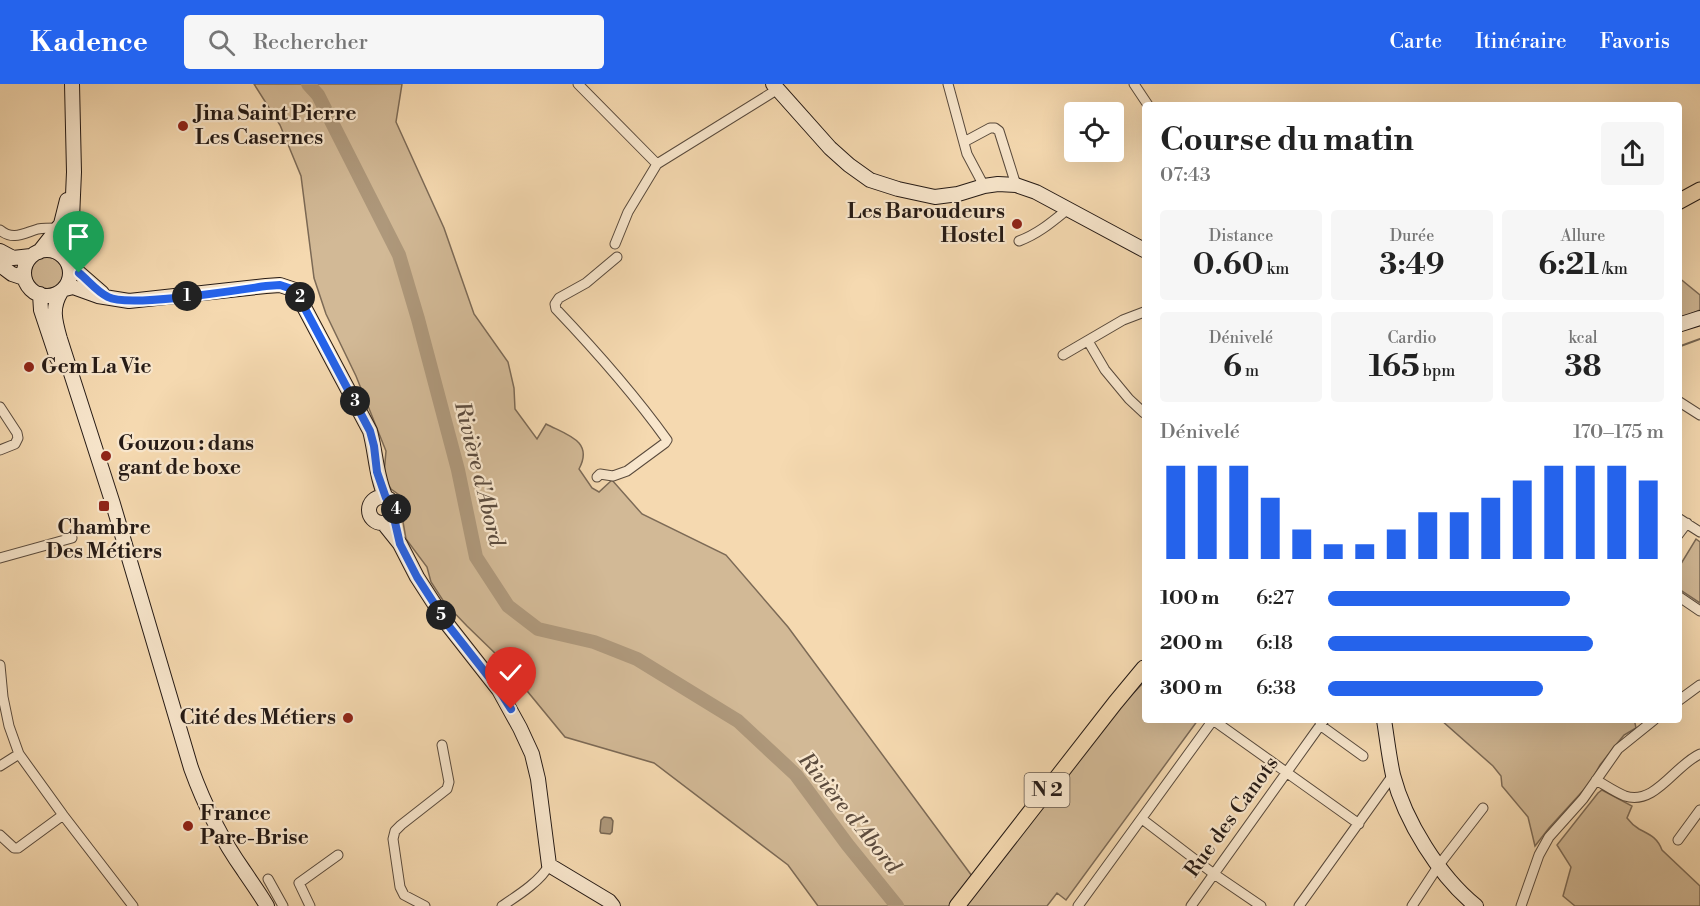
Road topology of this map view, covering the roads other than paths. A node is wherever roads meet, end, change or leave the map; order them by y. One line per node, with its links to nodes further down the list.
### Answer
1 (72, 84): 9 (street)
2 (578, 84): 8 (street)
3 (948, 84): 7 (street)
4 (1134, 84): 6 (street)
5 (776, 87): 8 (street); 11 (street)
6 (1147, 102)
7 (964, 142): 10 (street); 11 (street)
8 (657, 164): 18 (street)
9 (74, 172): 15 (street); 24 (street)
10 (1016, 185): 11 (street); 14 (street)
11 (984, 186)
12 (1700, 190): 13 (main road)
13 (1682, 200)
14 (1068, 209): 17 (street); 19 (street)
15 (58, 228): 16 (street); 21 (street)
16 (0, 230)
17 (1019, 242)
18 (615, 244)
19 (1142, 249)
20 (0, 251): 21 (street)
21 (35, 254): 24 (street); 25 (street)
22 (617, 256): 40 (street)
23 (0, 265): 25 (street)
24 (70, 267): 26 (street); 28 (street)
25 (24, 278): 27 (street)
26 (63, 290): 27 (street); 28 (street); 39 (street)
27 (40, 294): 39 (street)
28 (108, 298): 41 (street)
29 (1142, 313): 32 (street)
30 (1700, 318): 31 (street)
31 (1682, 324)
32 (1088, 340): 33 (street); 36 (street)
33 (1063, 355)
34 (1682, 404): 37 (street)
35 (0, 407): 38 (street)
36 (1142, 411)
37 (1700, 415)
38 (0, 450)
39 (99, 462): 79 (street)
40 (597, 477)
41 (381, 498): 42 (street); 42 (street)
42 (389, 520): 77 (street)
43 (1683, 521): 44 (street)
44 (1700, 532)
45 (72, 538): 46 (street)
46 (0, 558)
47 (1682, 599): 48 (street)
48 (1700, 611)
49 (0, 665): 62 (street)
50 (1142, 665): 55 (main road)
51 (1142, 670): 55 (main road, N 2)
52 (1142, 675): 55 (main road)
53 (1700, 685): 54 (street)
54 (1682, 698)
55 (1115, 703): 90 (main road, N 2)
56 (1211, 723): 72 (street)
57 (1217, 723): 66 (street)
58 (1322, 723): 64 (street); 66 (street, Rue des Canots)
59 (1384, 723): 67 (street)
60 (1646, 723): 68 (street)
61 (442, 745): 87 (street)
62 (19, 754): 65 (street); 71 (street)
63 (1700, 754): 68 (street)
64 (1363, 756)
65 (0, 766)
66 (1286, 773): 73 (street); 80 (street, Rue des Canots)
67 (1393, 775): 73 (street); 78 (street)
68 (1596, 780): 97 (street)
69 (1483, 808): 78 (street)
70 (1700, 810): 75 (street)
71 (63, 815): 74 (street); 82 (street)
72 (1142, 819): 80 (street); 91 (street)
73 (1359, 824): 94 (street)
74 (0, 835)
75 (1678, 840)
76 (338, 855): 86 (street)
77 (549, 865): 88 (street); 89 (street)
78 (1438, 865): 95 (street); 96 (street)
79 (243, 871): 83 (street); 84 (street)
80 (1214, 874): 92 (street, Rue des Canots); 93 (street)
81 (268, 879): 85 (street)
82 (133, 906)
83 (260, 906)
84 (267, 906)
85 (283, 906)
86 (309, 906)
87 (425, 906)
88 (502, 906)
89 (613, 906)
90 (957, 906)
91 (1078, 906)
92 (1191, 906)
93 (1261, 906)
94 (1299, 906)
95 (1412, 906)
96 (1476, 906)
97 (1521, 906)

